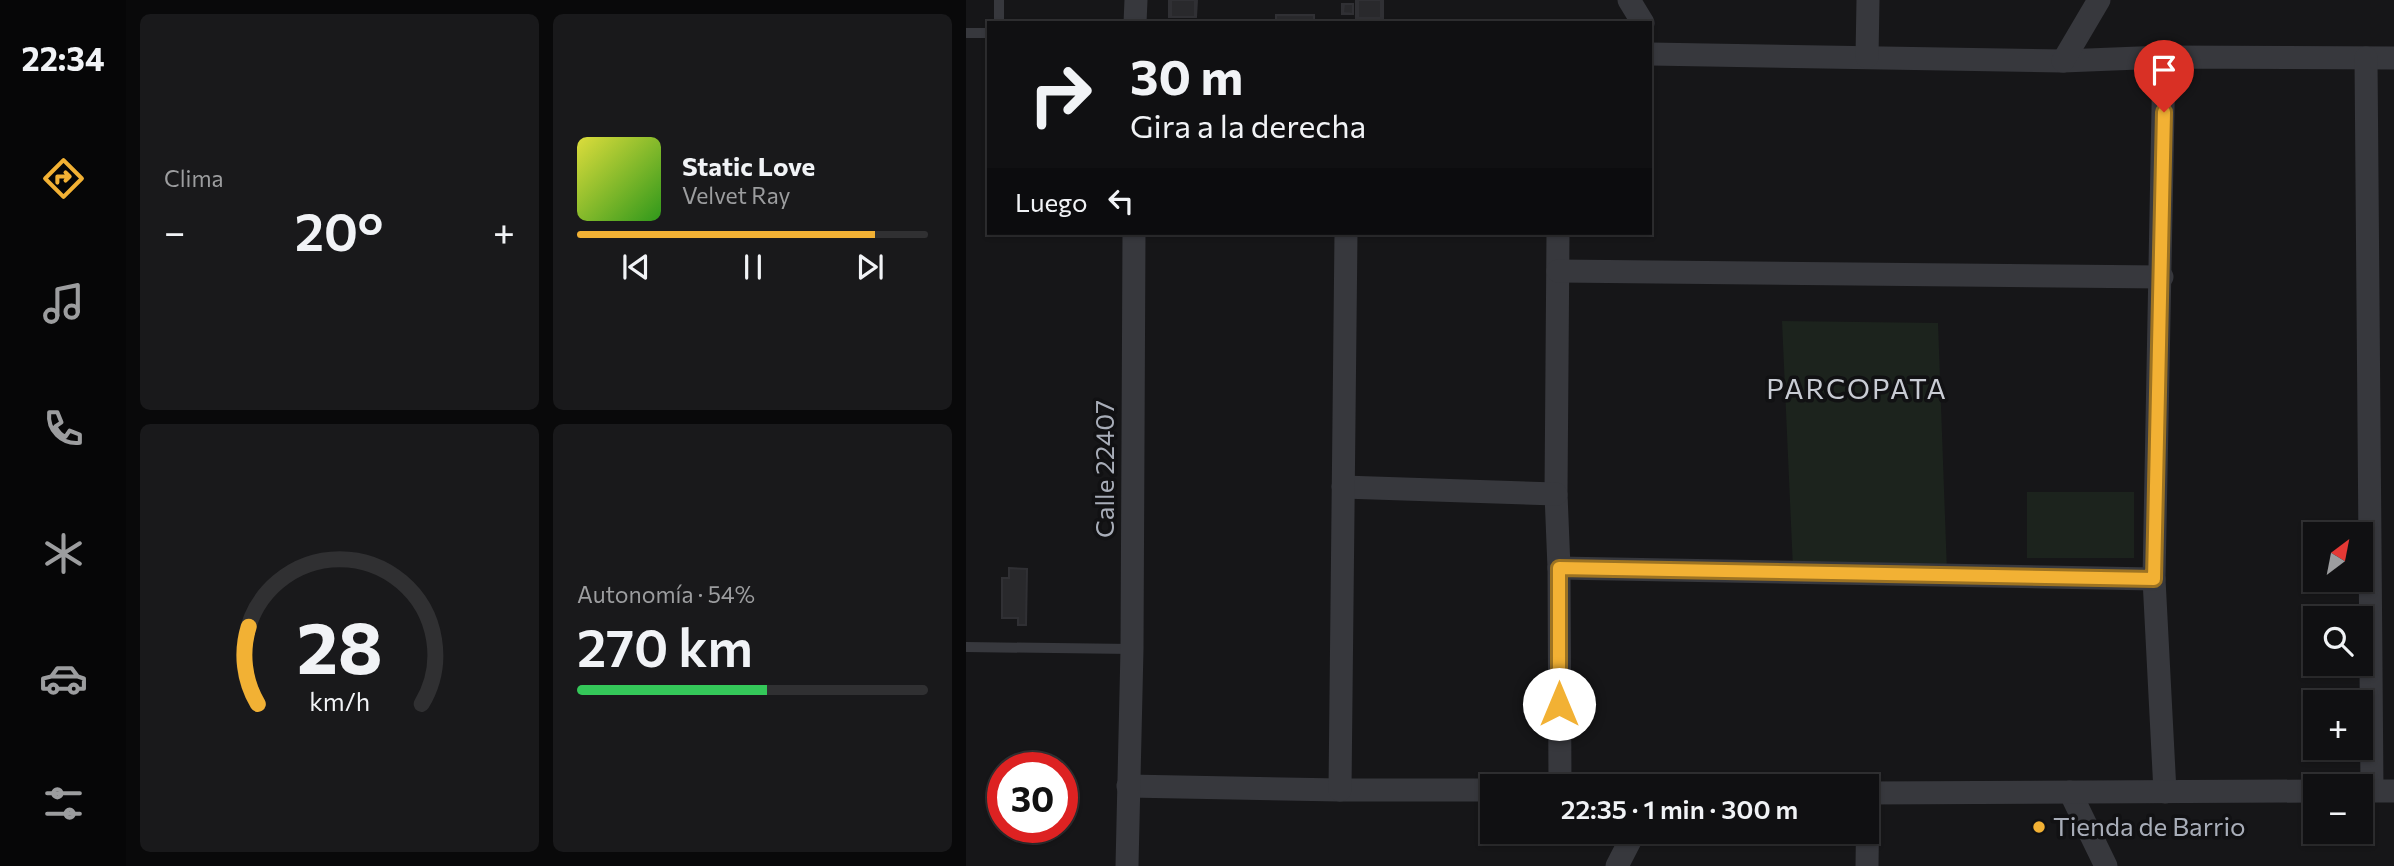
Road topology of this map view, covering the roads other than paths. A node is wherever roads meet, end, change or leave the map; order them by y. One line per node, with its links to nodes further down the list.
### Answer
1 (999, 0): 6 (lane)
2 (1136, 0): 7 (street)
3 (1629, 0): 8 (street)
4 (1868, 0): 13 (street)
5 (2099, 0): 16 (street)
6 (999, 21)
7 (1135, 21)
8 (1642, 21)
9 (966, 33): 10 (lane)
10 (987, 33)
11 (1654, 48): 13 (street)
12 (2164, 57): 14 (street); 16 (street); 21 (street)
13 (1867, 58): 16 (street)
14 (2366, 58): 15 (street); 32 (street)
15 (2394, 58)
16 (2063, 61)
17 (1134, 235): 27 (street, Calle 22407)
18 (1346, 235): 22 (street)
19 (1558, 235): 20 (street)
20 (1558, 271): 21 (street); 23 (street)
21 (2162, 277): 25 (street)
22 (1343, 486): 23 (street); 30 (street)
23 (1556, 494): 24 (street)
24 (1559, 568): 25 (street); 28 (street)
25 (2154, 579): 34 (street)
26 (966, 647): 27 (lane)
27 (1132, 649): 29 (street, Calle 22407)
28 (1560, 774)
29 (1128, 786): 30 (street); 39 (street, Calle 22407)
30 (1340, 790): 31 (street)
31 (1480, 790)
32 (2376, 791)
33 (2070, 792): 34 (street); 36 (street); 42 (street)
34 (2165, 792): 35 (street)
35 (2303, 792)
36 (1879, 793)
37 (1629, 844): 40 (street)
38 (1867, 844): 41 (street)
39 (1127, 866)
40 (1618, 866)
41 (1867, 866)
42 (2106, 866)

